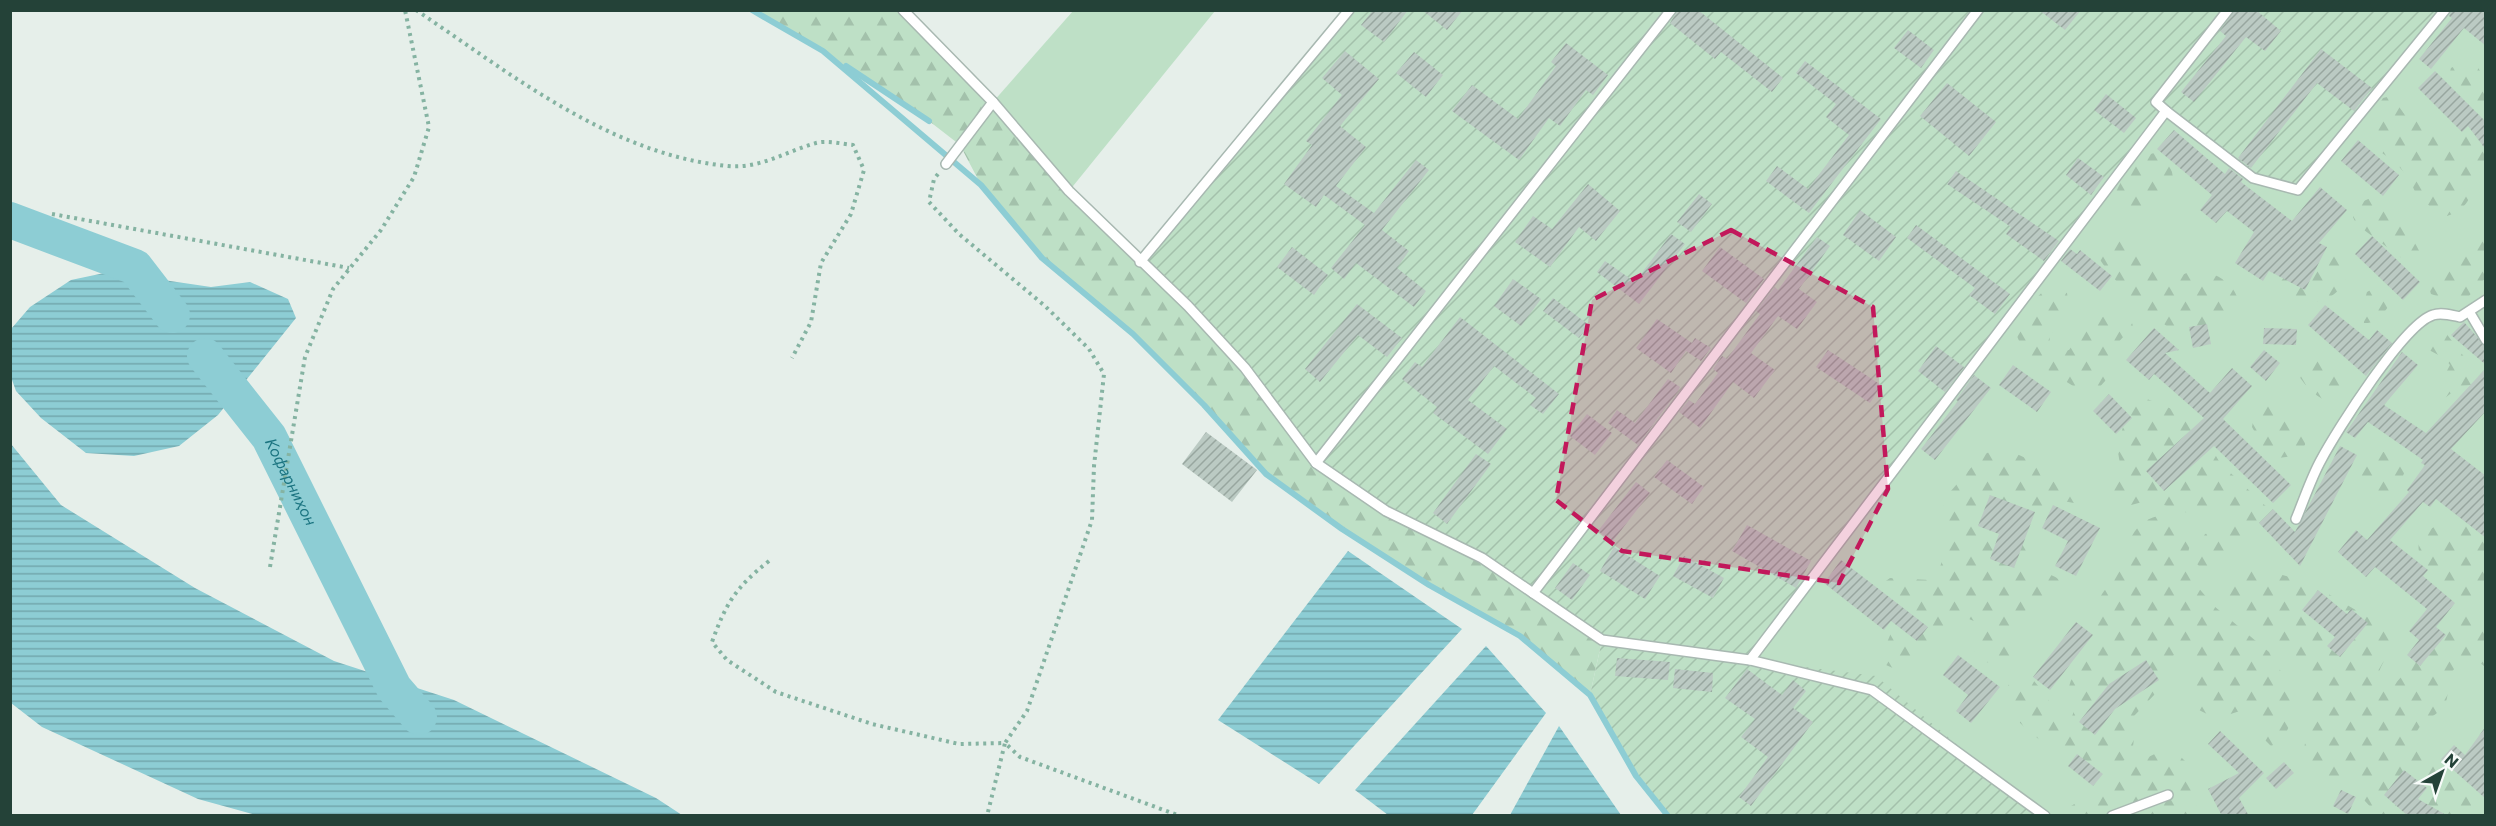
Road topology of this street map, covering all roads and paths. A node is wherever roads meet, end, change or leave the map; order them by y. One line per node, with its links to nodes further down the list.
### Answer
1 (405, 10): 14 (path)
2 (416, 10): 18 (path)
3 (903, 10): 9 (lane)
4 (1349, 10): 13 (lane)
5 (1671, 10): 19 (lane)
6 (1978, 10): 23 (lane)
7 (2228, 10): 10 (lane)
8 (2445, 10): 10 (lane)
9 (993, 102): 11 (lane); 13 (lane)
10 (2166, 111): 24 (lane)
11 (946, 164): 25 (path)
12 (52, 214): 14 (path)
13 (1140, 262): 19 (lane)
14 (350, 268): 22 (path)
15 (2486, 300): 16 (lane)
16 (2470, 313): 17 (lane); 20 (lane)
17 (2486, 340)
18 (792, 358)
19 (1316, 463): 23 (lane)
20 (2296, 519)
21 (769, 561): 25 (path)
22 (270, 567)
23 (1533, 593): 24 (lane)
24 (1750, 660): 29 (lane)
25 (1005, 743): 27 (path); 28 (path)
26 (2168, 795): 30 (lane)
27 (987, 816)
28 (1180, 816)
29 (2045, 816)
30 (2112, 816)

